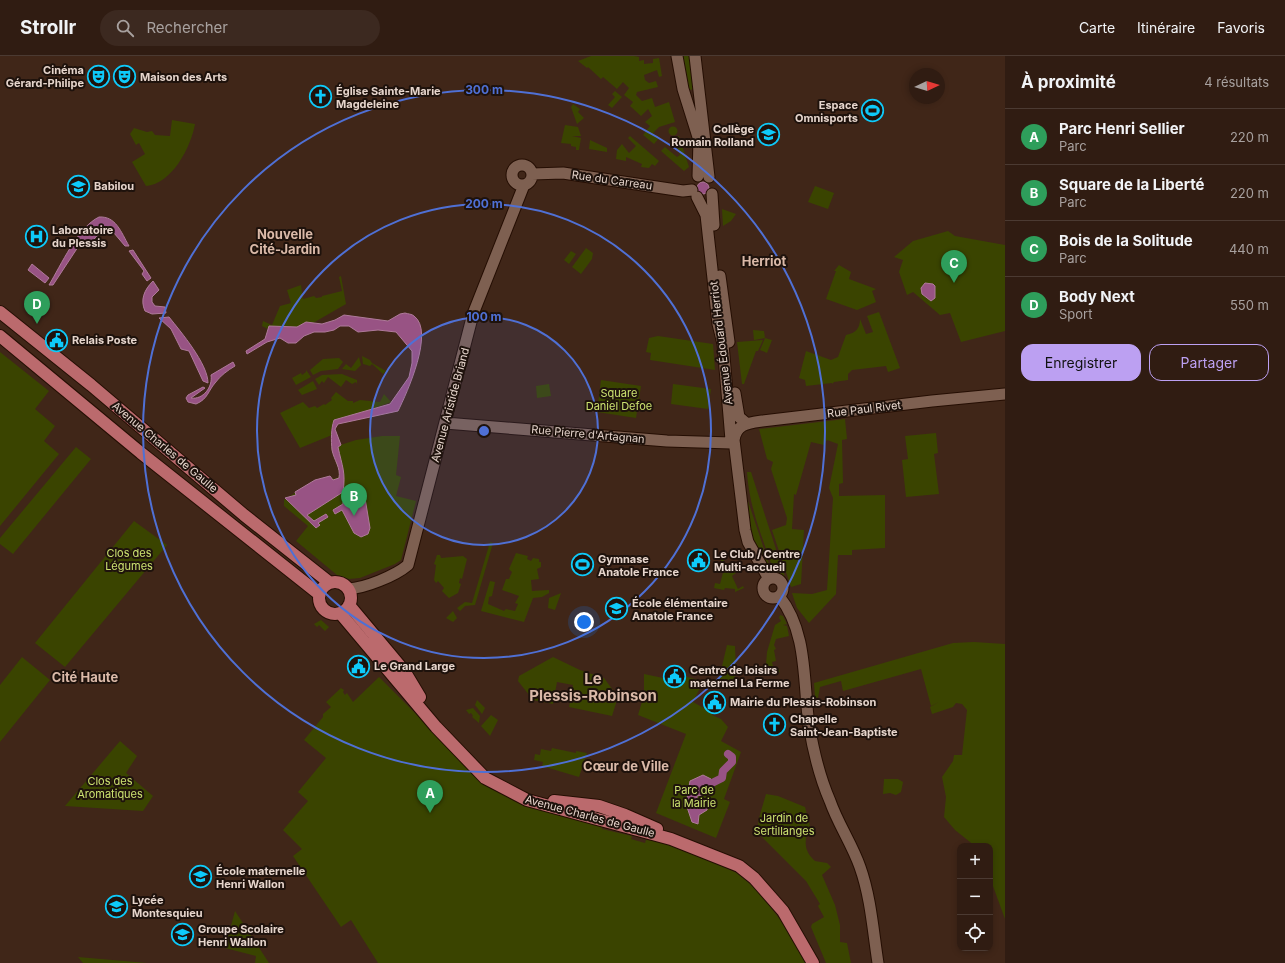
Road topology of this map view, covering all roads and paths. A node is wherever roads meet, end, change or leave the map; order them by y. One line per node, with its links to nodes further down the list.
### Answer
1 (677, 56): 4 (street)
2 (695, 56): 4 (street)
3 (532, 174): 5 (street); 5 (street); 6 (street, Rue du Carreau)
4 (703, 177): 6 (street); 7 (street)
5 (524, 185): 13 (street, Avenue Aristide Briand)
6 (694, 193): 7 (street); 8 (street, Avenue Édouard Herriot)
7 (712, 194): 9 (street, Avenue Édouard Herriot)
8 (712, 267): 9 (street, Avenue Édouard Herriot); 15 (street, Avenue Édouard Herriot)
9 (725, 307): 14 (street, Avenue Édouard Herriot)
10 (0, 312): 16 (main road, Avenue Charles de Gaulle)
11 (0, 336): 18 (main road, Avenue Charles de Gaulle)
12 (1005, 394): 14 (street, Rue Paul Rivet)
13 (445, 423): 15 (street, Rue Pierre d'Artagnan); 17 (street, Avenue Aristide Briand)
14 (746, 423): 15 (street)
15 (733, 442): 21 (street, Avenue Édouard Herriot)
16 (330, 583): 17 (main road); 18 (main road)
17 (348, 589): 19 (main road)
18 (319, 594): 19 (main road)
19 (345, 609): 20 (main road, Avenue Charles de Gaulle)
20 (813, 963)
21 (878, 963)

